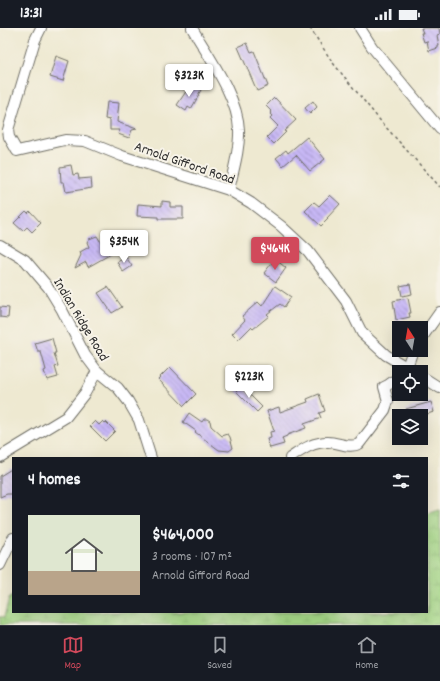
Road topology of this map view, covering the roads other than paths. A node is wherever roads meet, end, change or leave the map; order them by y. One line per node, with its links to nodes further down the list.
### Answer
1 (41, 28): 5 (street, Arnold Gifford Road)
2 (192, 28): 5 (street)
3 (360, 28): 4 (street)
4 (440, 129)
5 (228, 190): 9 (street, Arnold Gifford Road)
6 (0, 245): 10 (street, Indian Ridge Road)
7 (440, 312): 8 (street)
8 (428, 329)
9 (401, 365)
10 (97, 371): 14 (street); 15 (street, Indian Ridge Road)
11 (428, 380): 13 (street)
12 (392, 382): 16 (street)
13 (440, 388)
14 (0, 457)
15 (151, 457)
16 (291, 457)
17 (12, 540): 18 (street)
18 (0, 565)

